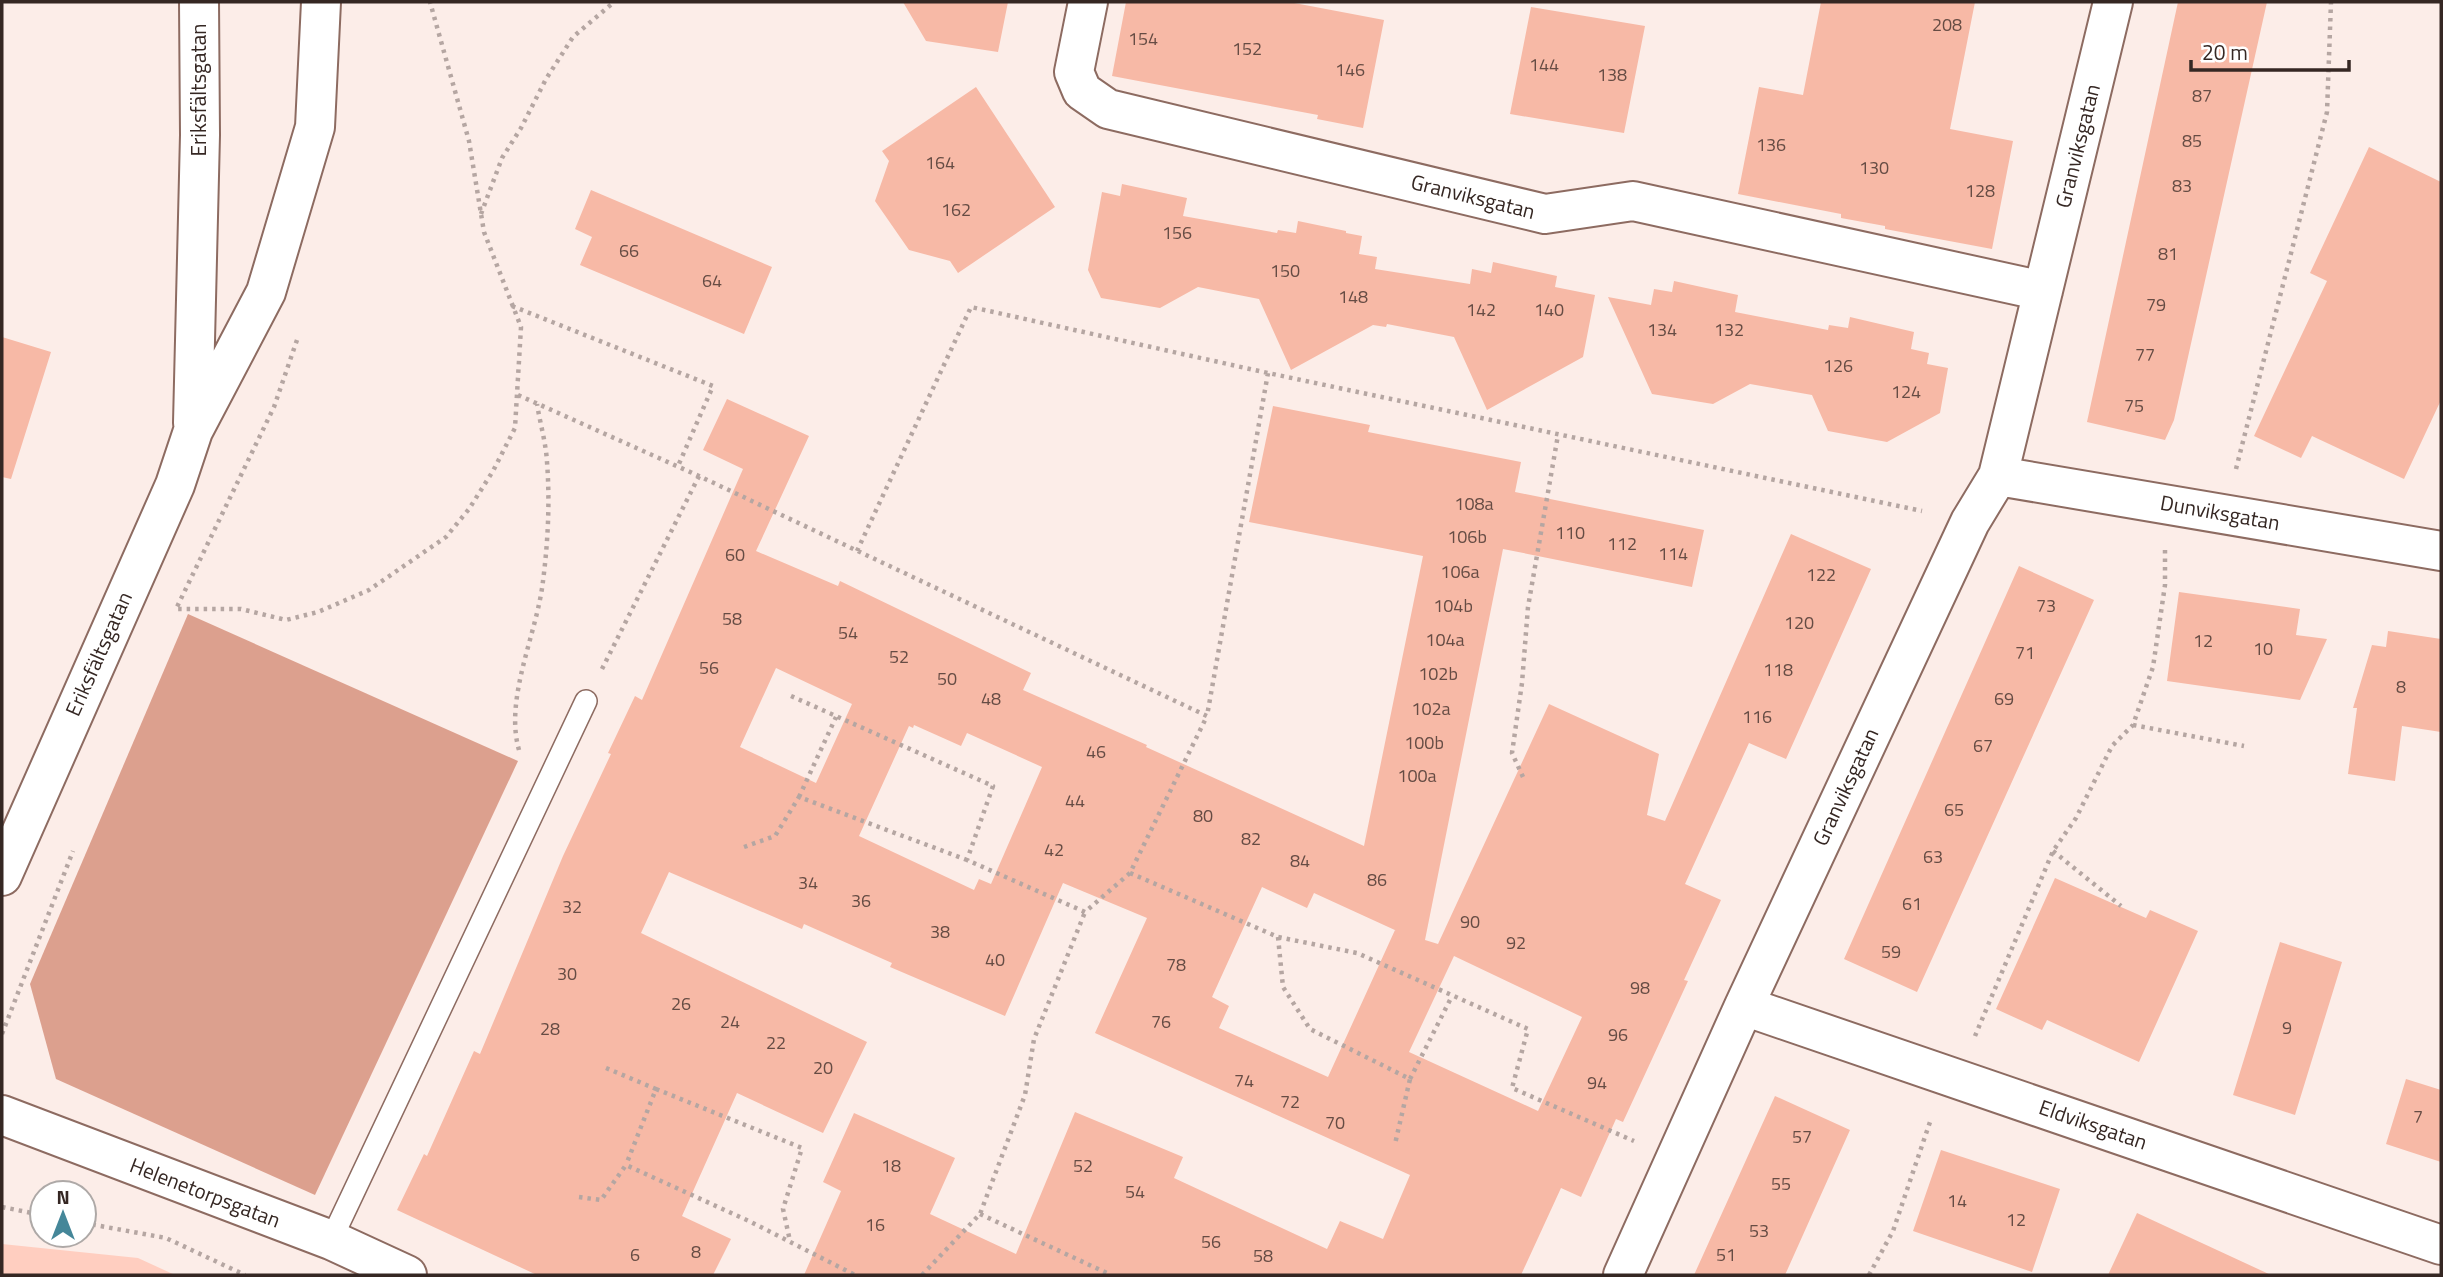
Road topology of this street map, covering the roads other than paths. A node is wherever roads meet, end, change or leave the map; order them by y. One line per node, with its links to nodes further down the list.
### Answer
1 (200, 2): 6 (street, Eriksfältsgatan)
2 (321, 2): 6 (street, Eriksfältsgatan)
3 (1088, 2): 5 (street, Granviksgatan)
4 (2113, 2): 5 (street, Granviksgatan)
5 (2043, 290): 7 (street, Granviksgatan)
6 (193, 431): 10 (street, Eriksfältsgatan)
7 (1998, 476): 8 (street, Dunviksgatan); 11 (street, Granviksgatan)
8 (2441, 551)
9 (586, 701): 13 (lane)
10 (2, 876)
11 (1744, 1006): 14 (street, Eldviksgatan); 16 (street, Granviksgatan)
12 (2, 1115): 13 (street, Helenetorpsgatan)
13 (331, 1240): 15 (street, Helenetorpsgatan)
14 (2441, 1245)
15 (407, 1275)
16 (1623, 1275)

